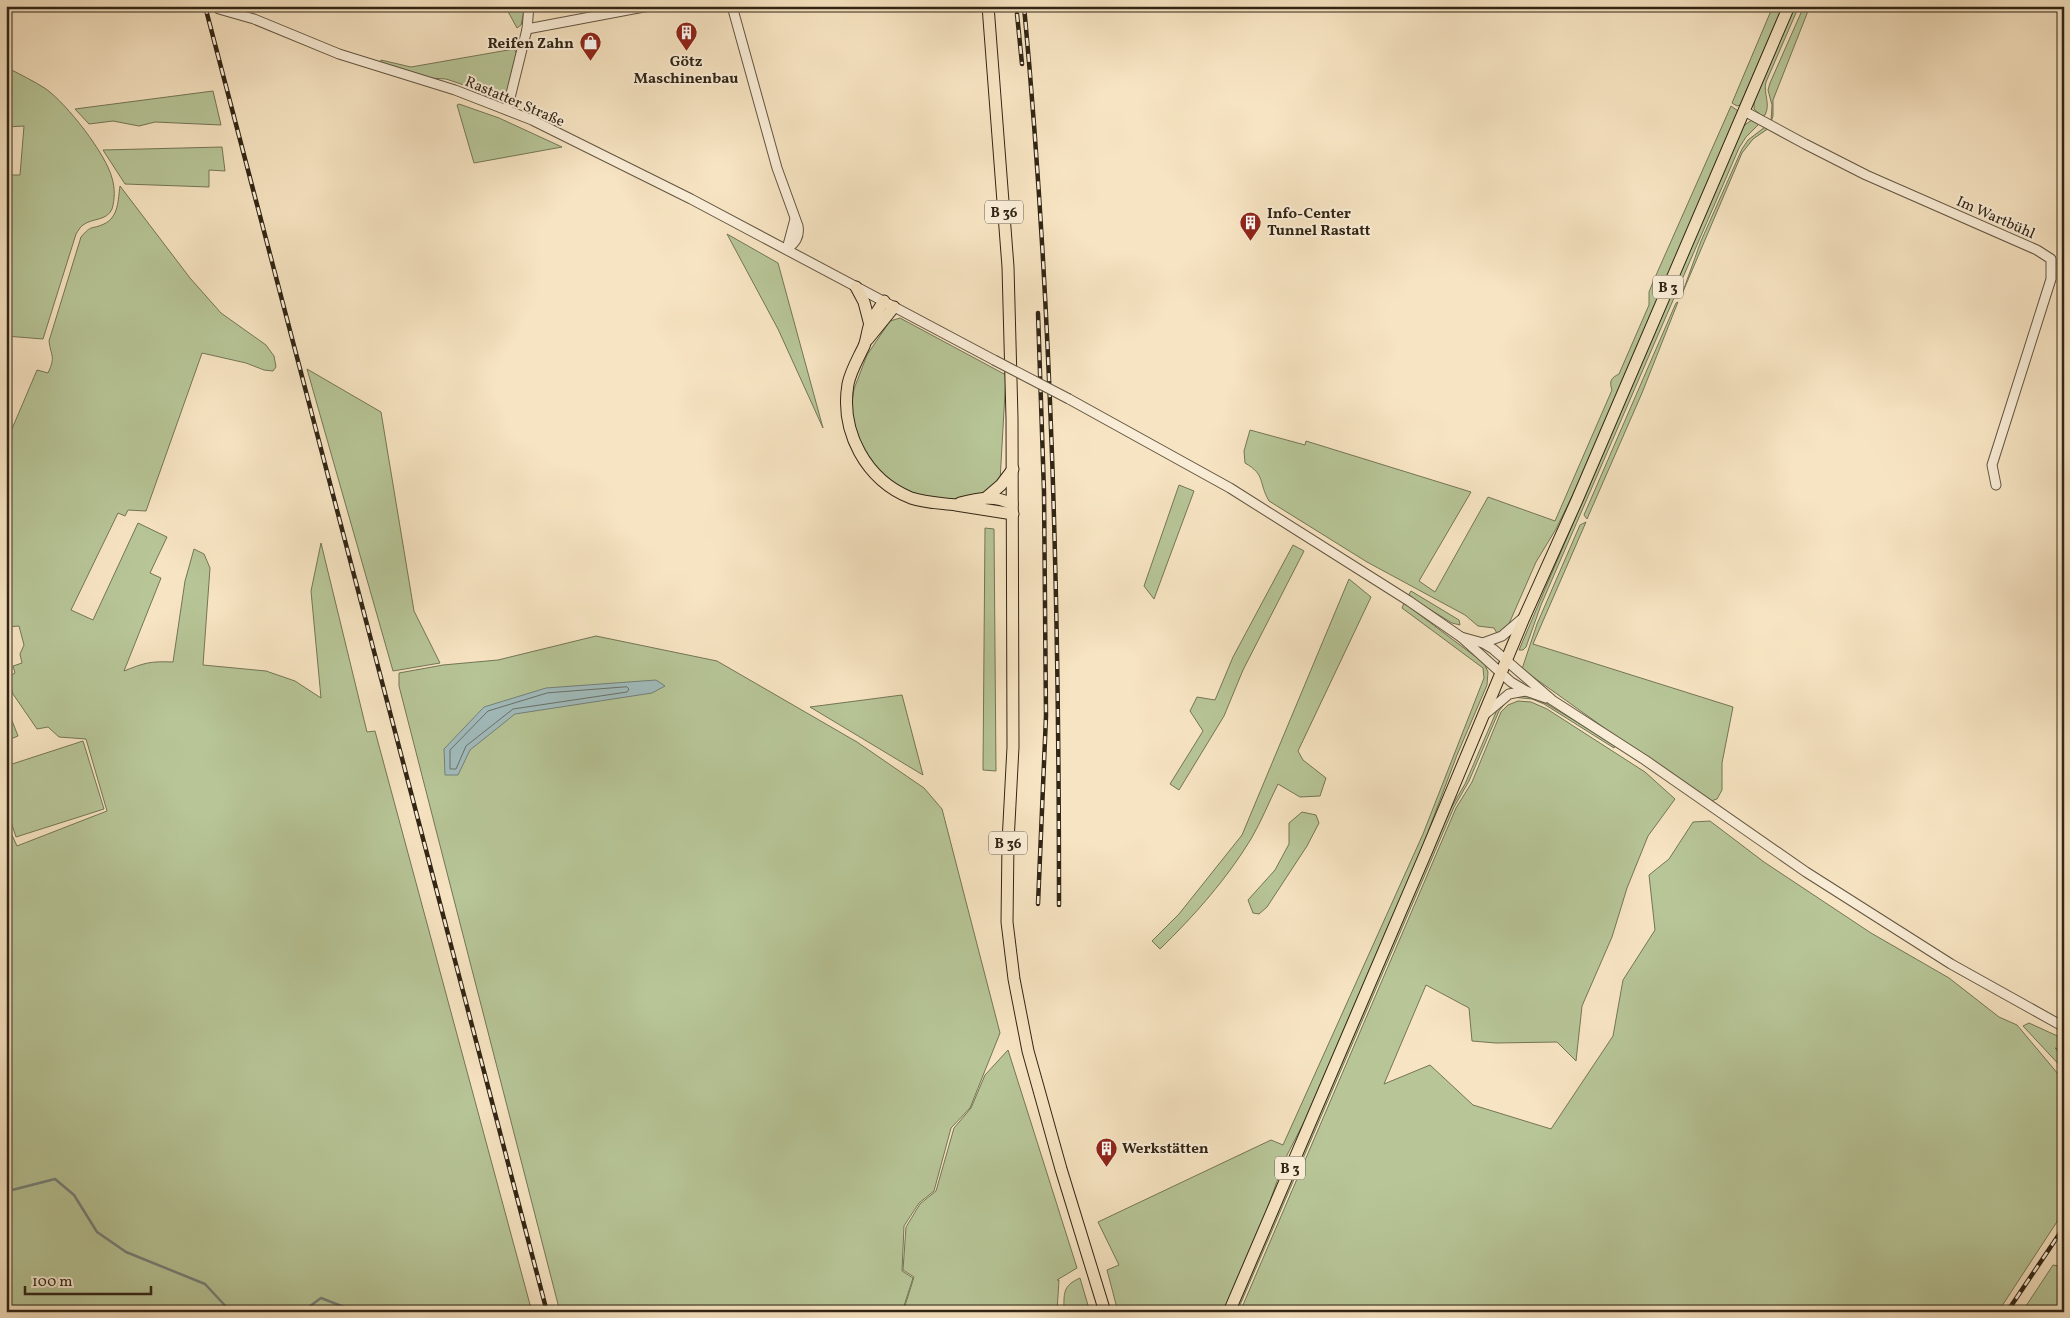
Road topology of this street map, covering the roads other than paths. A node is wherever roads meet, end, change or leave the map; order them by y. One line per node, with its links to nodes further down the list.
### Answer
1 (529, 6): 7 (street)
2 (649, 6): 7 (street)
3 (732, 6): 10 (street)
4 (988, 6): 15 (main road, B 36)
5 (1789, 6): 9 (main road, B 3)
6 (219, 9): 8 (street, Rastatter Straße)
7 (527, 29): 8 (street)
8 (508, 110): 10 (street, Rastatter Straße)
9 (1744, 111): 16 (street, Im Wartbühl); 20 (main road, B 3)
10 (787, 249): 11 (street, Rastatter Straße)
11 (856, 287): 12 (street, Rastatter Straße); 13 (main road)
12 (889, 304): 13 (main road); 14 (main road); 21 (street, Rastatter Straße, bridge)
13 (870, 325): 14 (main road)
14 (864, 345): 18 (main road)
15 (1012, 470): 17 (main road); 19 (main road, B 36)
16 (1996, 485)
17 (987, 498): 18 (main road); 19 (main road)
18 (954, 505): 19 (main road)
19 (1013, 509): 29 (main road, B 36)
20 (1524, 618): 22 (street); 23 (main road, B 3)
21 (1461, 637): 22 (street); 24 (street)
22 (1483, 643): 23 (street)
23 (1506, 660): 24 (main road, B 3); 26 (street)
24 (1500, 673): 25 (street); 27 (main road, B 3)
25 (1526, 691): 26 (street); 27 (street)
26 (1552, 700): 28 (street)
27 (1482, 716): 30 (main road, B 3)
28 (2064, 1027)
29 (1105, 1312)
30 (1229, 1312)

